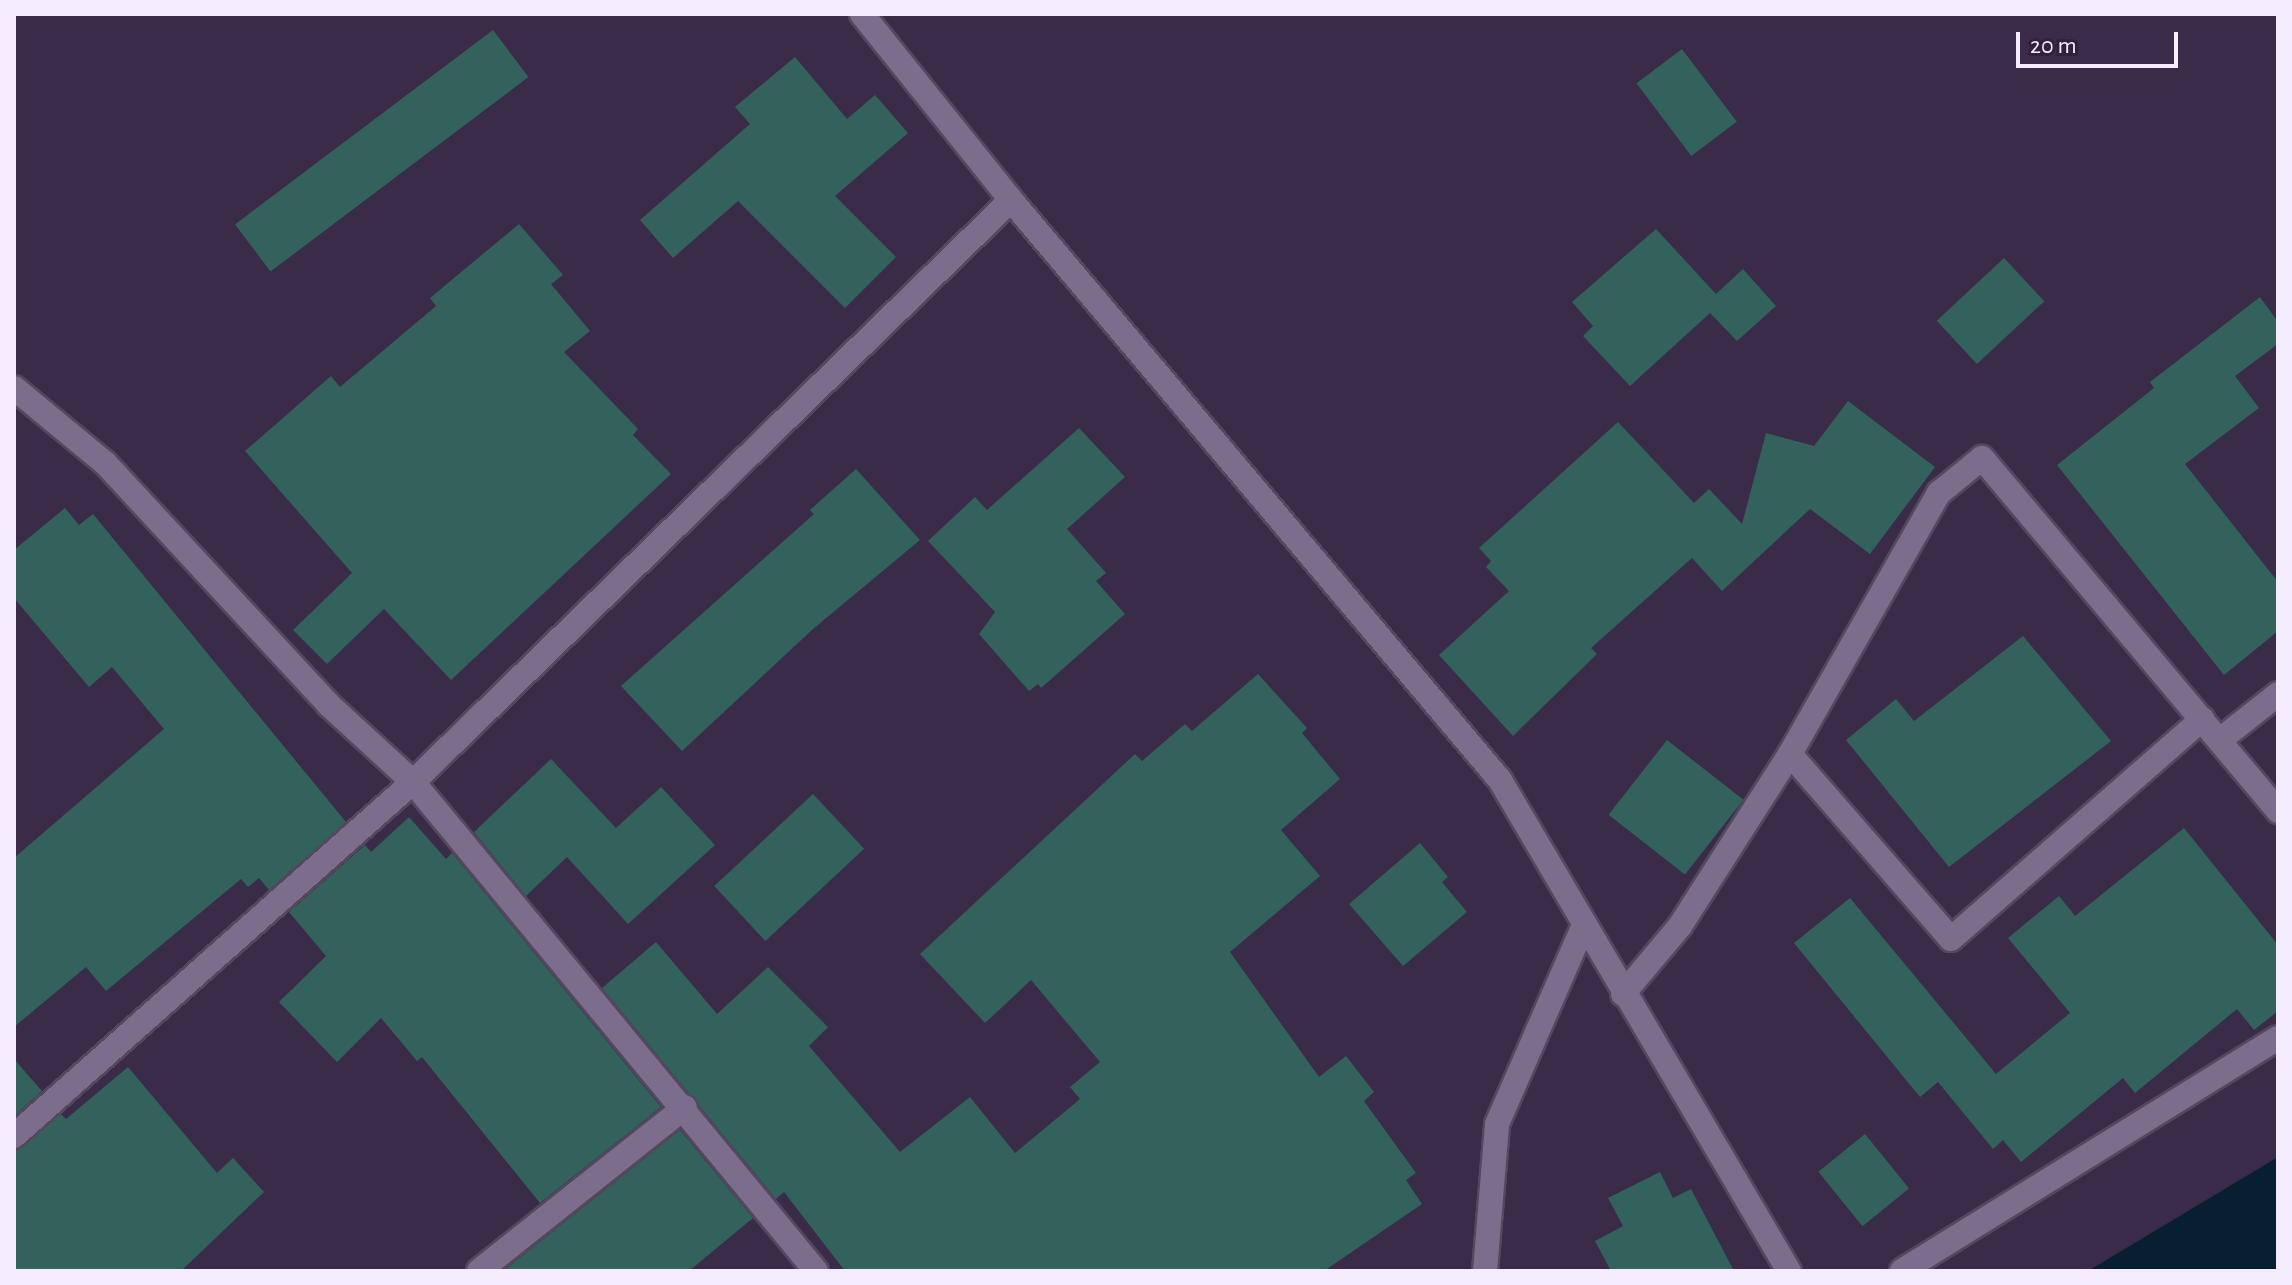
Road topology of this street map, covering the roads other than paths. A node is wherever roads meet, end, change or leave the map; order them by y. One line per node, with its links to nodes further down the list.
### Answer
1 (862, 14): 2 (street)
2 (1011, 200): 8 (street); 10 (street)
3 (14, 388): 8 (street)
4 (2278, 694): 6 (street)
5 (2202, 719): 6 (street); 7 (street); 7 (street)
6 (2220, 740): 9 (street)
7 (1790, 754): 11 (street)
8 (413, 782): 13 (street); 14 (street)
9 (2278, 811)
10 (1583, 927): 11 (street); 17 (street)
11 (1623, 994): 18 (street)
12 (2278, 1038): 19 (street)
13 (685, 1107): 15 (street); 16 (street)
14 (14, 1136)
15 (479, 1271)
16 (816, 1271)
17 (1485, 1271)
18 (1789, 1271)
19 (1902, 1271)

